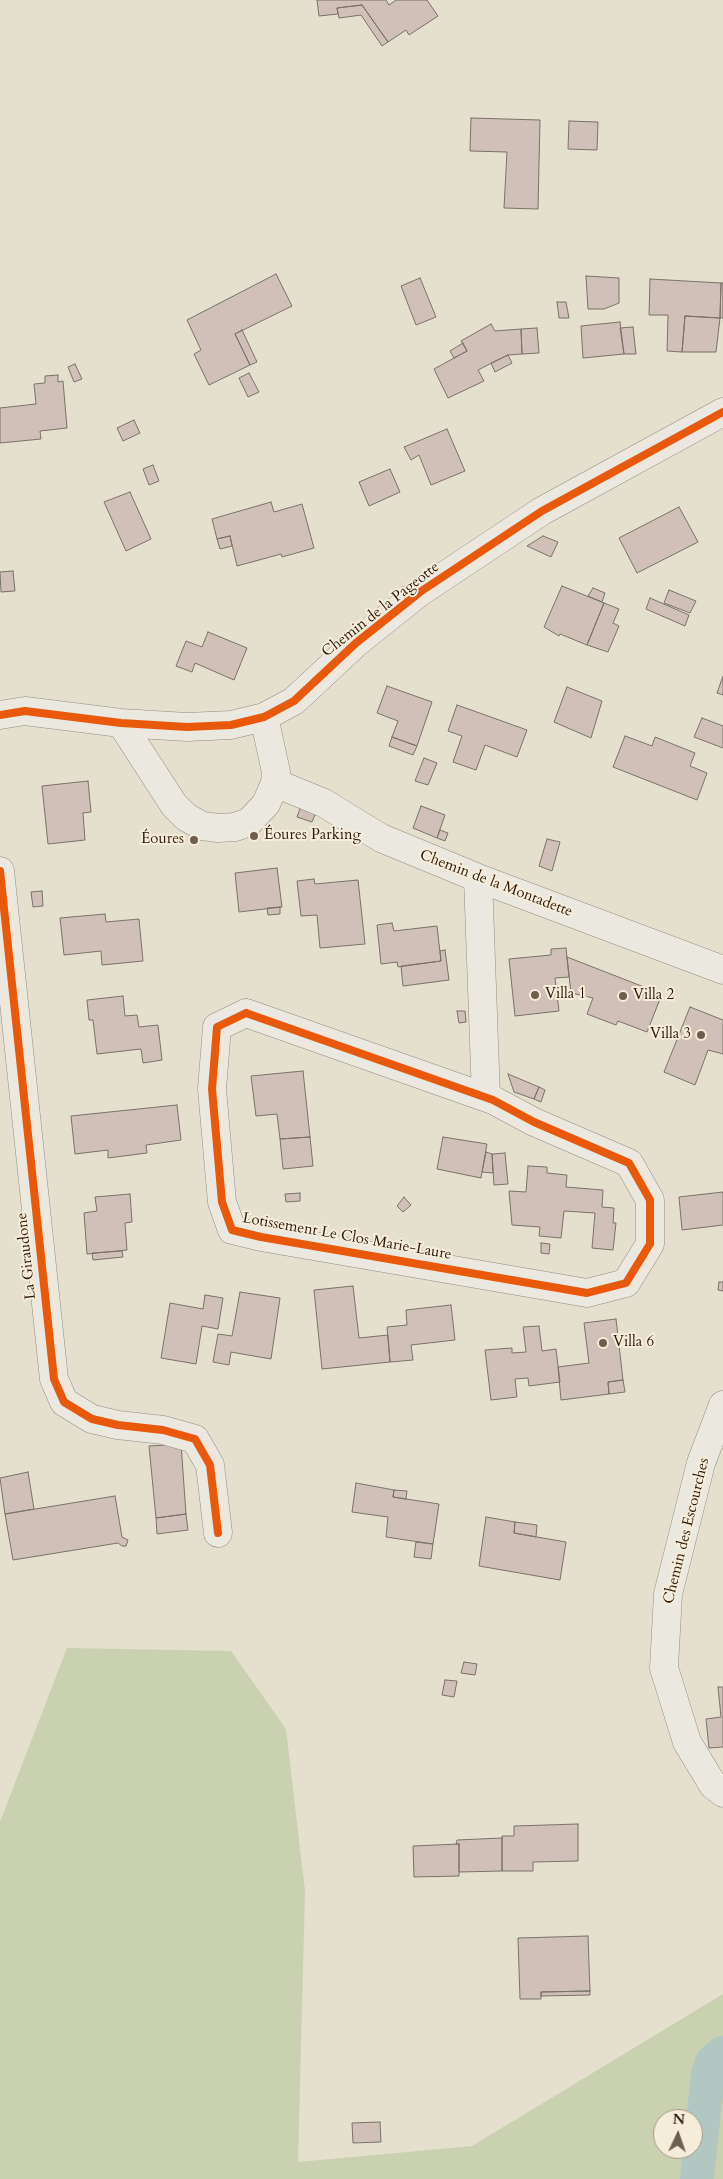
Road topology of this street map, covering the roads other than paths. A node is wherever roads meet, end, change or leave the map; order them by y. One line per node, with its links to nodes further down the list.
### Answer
1 (723, 412): 3 (street, Chemin de la Pageotte)
2 (8, 710): 4 (street, Chemin de la Pageotte)
3 (264, 717): 4 (street, Chemin de la Pageotte); 5 (street)
4 (121, 723): 5 (street)
5 (275, 783): 7 (street, Chemin de la Montadette)
6 (0, 871): 11 (street, La Giraudone)
7 (478, 878): 8 (street, Chemin de la Montadette); 9 (street)
8 (723, 970)
9 (486, 1097): 9 (street, Lotissement Le Clos Marie-Laure)
10 (723, 1406): 12 (street, Chemin des Escourches)
11 (218, 1533)
12 (723, 1793)

